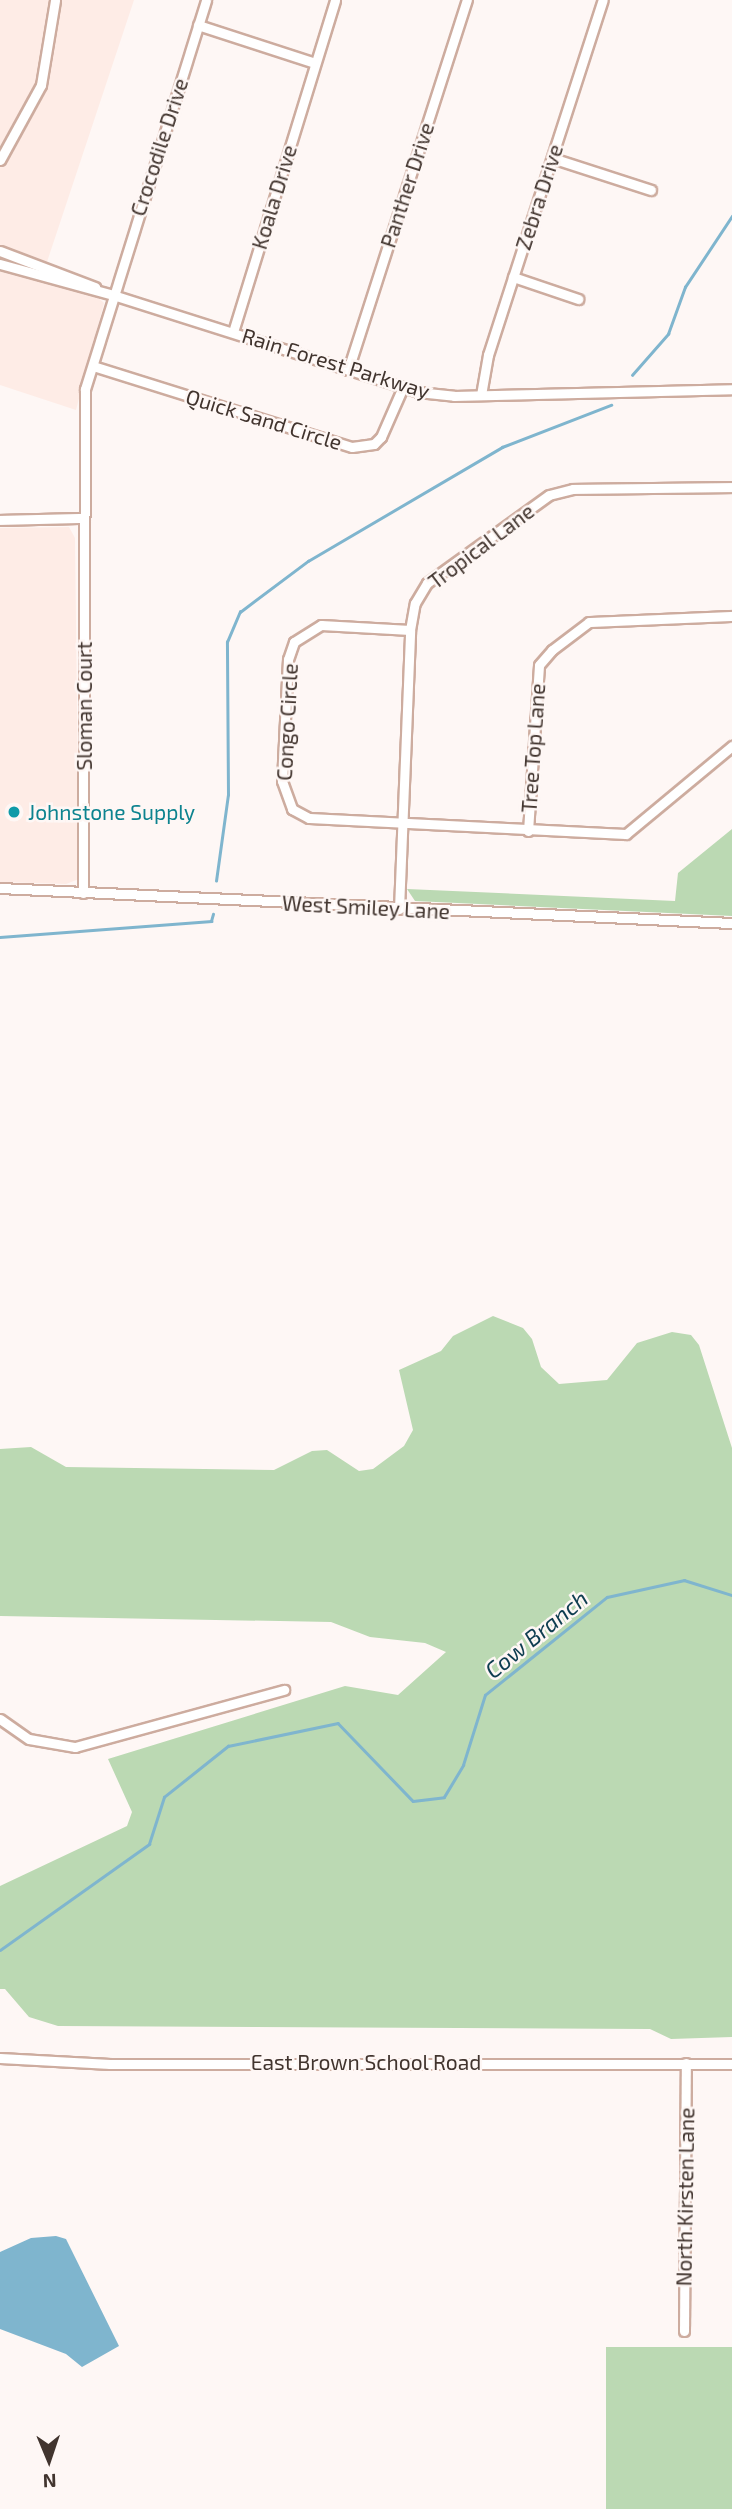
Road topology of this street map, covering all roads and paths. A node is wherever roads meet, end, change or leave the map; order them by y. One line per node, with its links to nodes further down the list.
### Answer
1 (55, 0): 9 (street)
2 (206, 0): 6 (street, Crocodile Drive)
3 (335, 0): 7 (street, Koala Drive)
4 (467, 0): 18 (street, Panther Drive)
5 (603, 0): 8 (street, Zebra Drive)
6 (198, 25): 7 (street); 14 (street, Crocodile Drive)
7 (315, 63): 16 (street, Koala Drive)
8 (552, 158): 10 (street); 13 (street, Zebra Drive)
9 (0, 160)
10 (651, 190)
11 (0, 251): 14 (street, Rain Forest Parkway)
12 (0, 264): 14 (street, Rain Forest Parkway)
13 (513, 277): 15 (street); 21 (street, Zebra Drive)
14 (113, 295): 16 (street, Rain Forest Parkway); 17 (street, Crocodile Drive)
15 (578, 299)
16 (233, 332): 18 (street, Rain Forest Parkway)
17 (93, 366): 19 (street, Quick Sand Circle); 23 (street, Sloman Court)
18 (348, 370): 19 (street, Rain Forest Parkway)
19 (403, 387): 21 (street, Rain Forest Parkway)
20 (732, 388): 21 (street, Rain Forest Parkway)
21 (481, 396)
22 (732, 487): 26 (street, Tropical Lane)
23 (84, 518): 24 (street); 31 (street, Sloman Court)
24 (0, 520)
25 (732, 616): 29 (street, Tree Top Lane)
26 (410, 630): 28 (street, Tropical Lane); 28 (street, Congo Circle)
27 (732, 746): 29 (street)
28 (404, 825): 29 (street); 32 (street, Tropical Lane)
29 (528, 831)
30 (0, 888): 31 (street, West Smiley Lane)
31 (83, 893): 32 (street, West Smiley Lane)
32 (399, 909): 33 (street, West Smiley Lane)
33 (732, 923)
34 (285, 1690): 35 (street)
35 (0, 1719)
36 (0, 2058): 37 (street, East Brown School Road)
37 (686, 2063): 38 (street, East Brown School Road); 39 (street, North Kirsten Lane)
38 (732, 2064)
39 (684, 2331)

